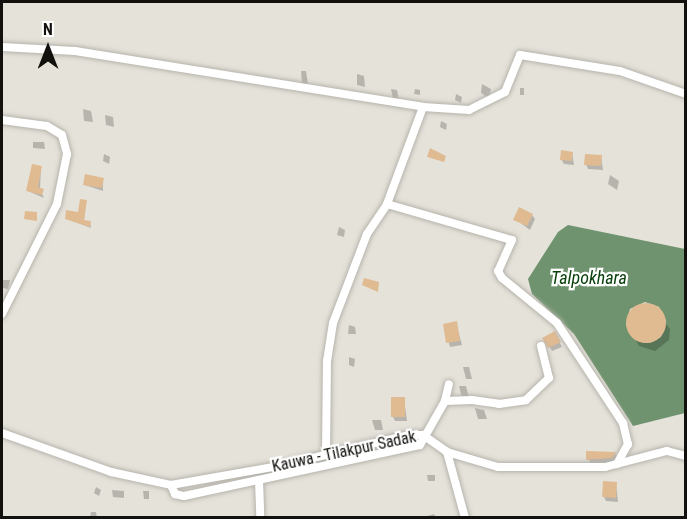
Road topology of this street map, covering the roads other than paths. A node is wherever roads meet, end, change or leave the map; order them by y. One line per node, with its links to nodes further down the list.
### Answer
1 (2, 48): 3 (street)
2 (686, 94): 3 (street)
3 (423, 107): 5 (street)
4 (2, 120): 6 (street)
5 (387, 204): 13 (street); 15 (street)
6 (2, 314)
7 (541, 346): 9 (street)
8 (449, 384): 9 (street)
9 (445, 401): 11 (street)
10 (2, 433): 17 (street, Kauwa - Tilakpur Sadak)
11 (423, 435): 12 (street, Kauwa - Tilakpur Sadak); 13 (street, Kauwa - Tilakpur Sadak); 16 (street)
12 (447, 452): 15 (street, Kauwa - Tilakpur Sadak); 19 (street)
13 (326, 454): 17 (street, Kauwa - Tilakpur Sadak)
14 (686, 456): 15 (street, Kauwa - Tilakpur Sadak)
15 (617, 464)
16 (260, 480): 17 (street); 18 (street)
17 (171, 485)
18 (260, 518)
19 (465, 518)

